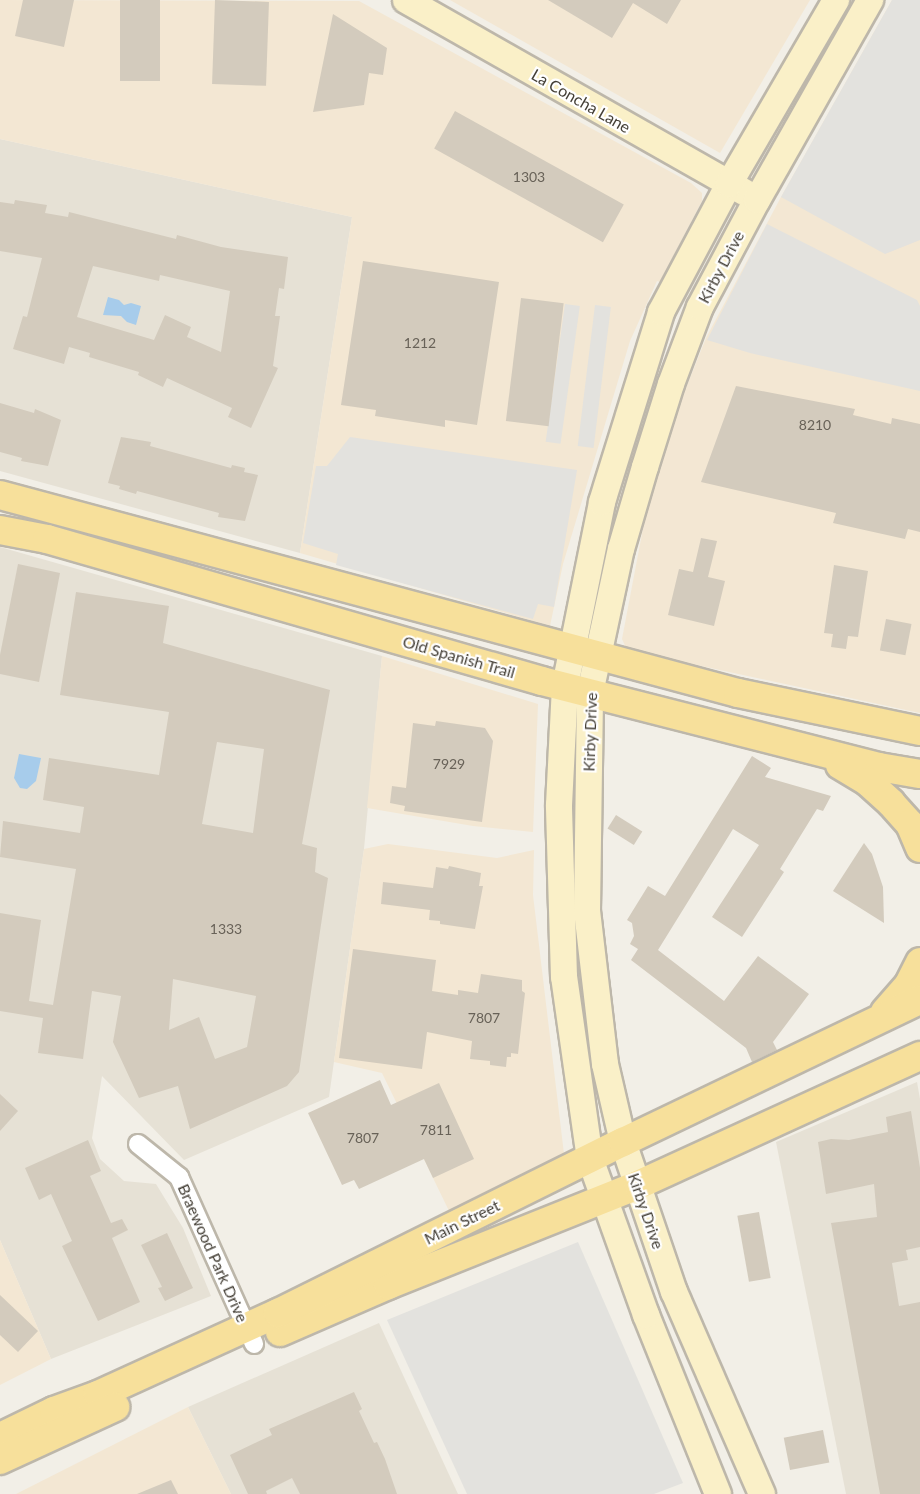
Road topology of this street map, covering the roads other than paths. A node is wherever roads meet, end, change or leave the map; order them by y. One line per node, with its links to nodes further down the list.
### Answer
1 (406, 0): 4 (main road, La Concha Lane)
2 (836, 0): 4 (main road, Kirby Drive)
3 (870, 0): 5 (main road, Kirby Drive)
4 (729, 184): 5 (main road, La Concha Lane); 14 (main road, Kirby Drive)
5 (757, 200): 14 (main road, Kirby Drive)
6 (0, 495): 7 (main road)
7 (53, 509): 9 (main road); 10 (main road)
8 (0, 530): 9 (main road, Old Spanish Trail)
9 (47, 539): 11 (main road, Old Spanish Trail)
10 (204, 551): 11 (main road); 12 (main road)
11 (198, 582): 13 (main road, Old Spanish Trail)
12 (398, 603): 13 (main road); 14 (main road)
13 (388, 638): 15 (main road, Old Spanish Trail)
14 (584, 652): 15 (main road, Kirby Drive); 16 (main road)
15 (577, 690): 17 (main road, Old Spanish Trail); 20 (main road, Kirby Drive); 21 (main road, Kirby Drive)
16 (920, 732)
17 (815, 749): 18 (main road, Old Spanish Trail); 19 (main road)
18 (920, 774)
19 (920, 848)
20 (589, 932): 21 (main road); 26 (main road, Kirby Drive)
21 (562, 933): 28 (main road, Kirby Drive)
22 (920, 963): 24 (main road)
23 (920, 1000): 24 (main road, Main Street)
24 (879, 1018): 26 (main road, Main Street)
25 (920, 1056): 29 (main road, Main Street)
26 (623, 1142): 28 (main road, Main Street); 29 (main road, Kirby Drive)
27 (138, 1144): 31 (street, Braewood Park Drive)
28 (590, 1159): 30 (main road, Kirby Drive); 31 (main road, Main Street)
29 (638, 1185): 30 (main road, Main Street); 34 (main road, Kirby Drive)
30 (603, 1200): 31 (main road, Main Street); 35 (main road, Kirby Drive)
31 (250, 1336): 32 (main road, Main Street); 33 (main road, Main Street)
32 (0, 1437)
33 (0, 1460)
34 (759, 1488): 36 (main road)
35 (718, 1494)
36 (727, 1494)

